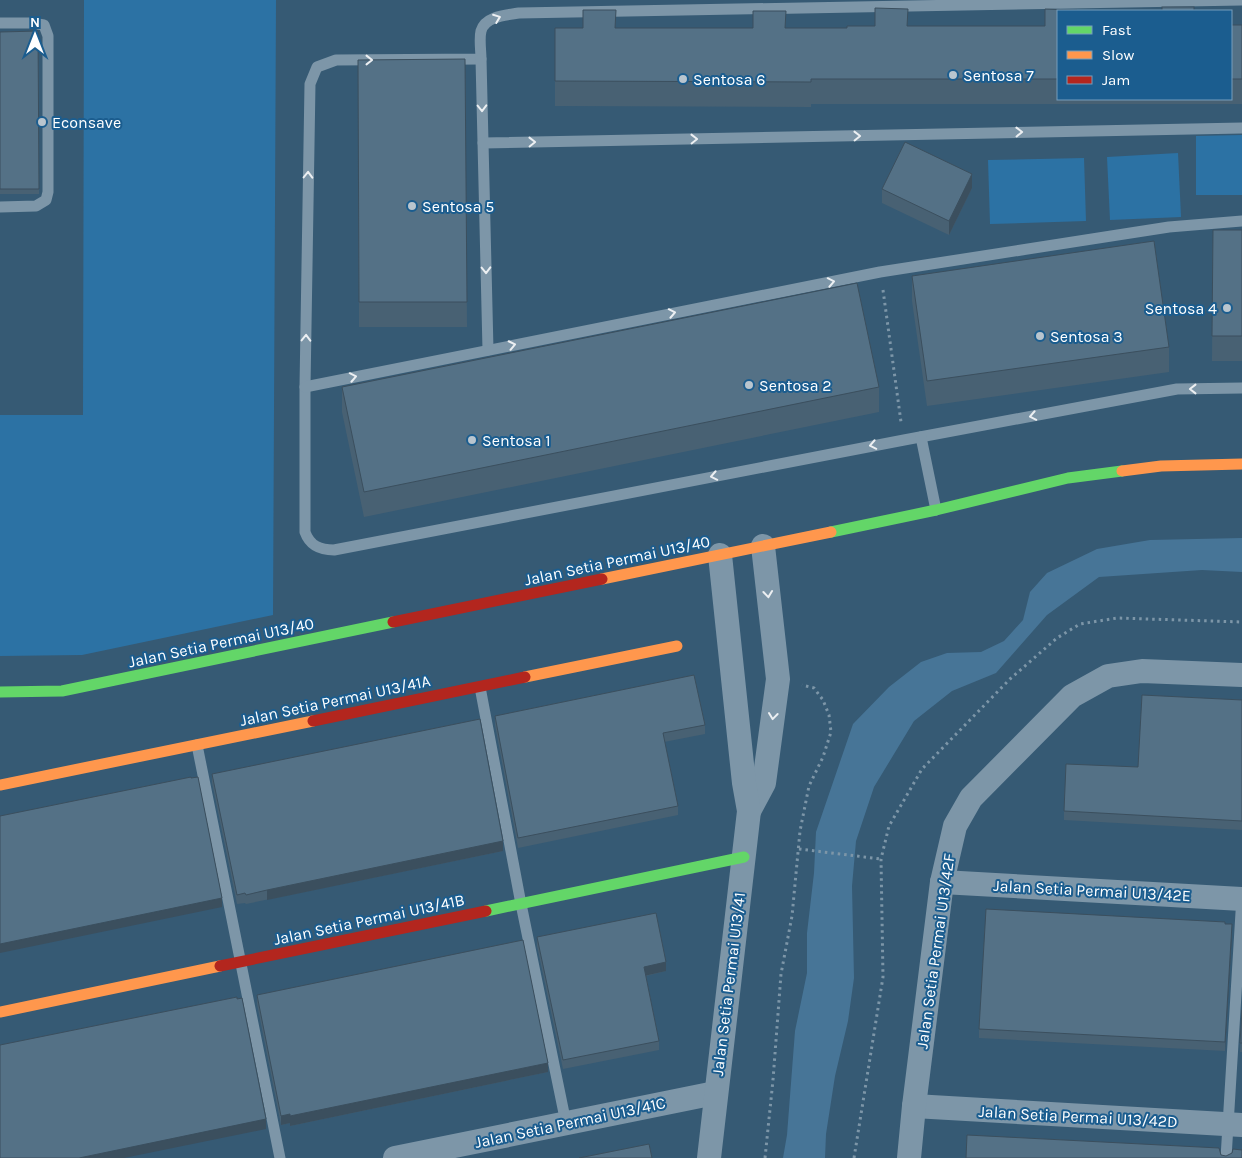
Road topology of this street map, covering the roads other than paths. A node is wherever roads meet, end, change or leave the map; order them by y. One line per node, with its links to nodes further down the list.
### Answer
1 (1242, 0): 3 (lane, one-way to 1)
2 (0, 23): 6 (lane)
3 (481, 59): 5 (lane, one-way to 5); 9 (lane, one-way to 3)
4 (1242, 128): 5 (lane, one-way to 4)
5 (483, 143): 8 (lane, one-way to 8)
6 (0, 207)
7 (1242, 221): 8 (lane, one-way to 7)
8 (488, 350): 9 (lane, one-way to 8)
9 (305, 387): 11 (lane, one-way to 9)
10 (1242, 388): 11 (lane, one-way to 11)
11 (921, 436): 13 (lane)
12 (1242, 464): 13 (street, Jalan Setia Permai U13/40)
13 (936, 510): 14 (street, Jalan Setia Permai U13/40)
14 (763, 546): 15 (street, Jalan Setia Permai U13/40); 22 (street, Jalan Setia Permai U13/41, one-way to 22)
15 (720, 555): 19 (street, Jalan Setia Permai U13/40); 22 (street, Jalan Setia Permai U13/41)
16 (677, 646): 18 (street, Jalan Setia Permai U13/41A)
17 (1242, 675): 24 (street, Jalan Setia Permai U13/42F)
18 (480, 687): 20 (street, Jalan Setia Permai U13/41A); 27 (lane)
19 (0, 692)
20 (197, 745): 21 (street, Jalan Setia Permai U13/41A); 28 (lane)
21 (0, 785)
22 (749, 811): 23 (street, Jalan Setia Permai U13/41)
23 (744, 857): 27 (street, Jalan Setia Permai U13/41B); 30 (street, Jalan Setia Permai U13/41)
24 (942, 882): 26 (street, Jalan Setia Permai U13/42E); 31 (street, Jalan Setia Permai U13/42F)
25 (1242, 889): 26 (lane)
26 (1242, 898): 33 (lane)
27 (521, 904): 28 (street, Jalan Setia Permai U13/41B); 32 (lane)
28 (241, 962): 29 (street, Jalan Setia Permai U13/41B); 34 (lane)
29 (0, 1012)
30 (715, 1093): 32 (street, Jalan Setia Permai U13/41C); 36 (street, Jalan Setia Permai U13/41)
31 (914, 1106): 33 (street, Jalan Setia Permai U13/42D); 37 (street, Jalan Setia Permai U13/42F)
32 (566, 1123): 35 (street, Jalan Setia Permai U13/41C)
33 (1235, 1125): 38 (lane)
34 (280, 1158)
35 (395, 1158)
36 (709, 1158)
37 (909, 1158)
38 (1226, 1158)

